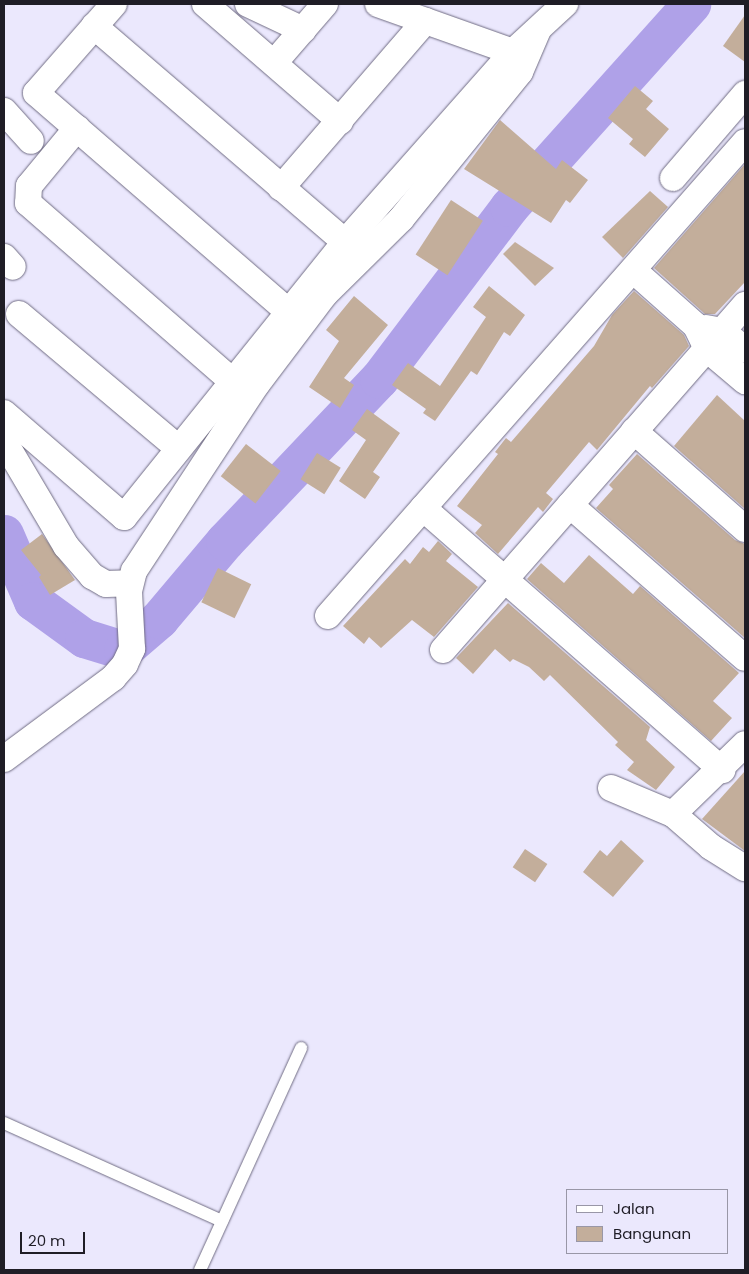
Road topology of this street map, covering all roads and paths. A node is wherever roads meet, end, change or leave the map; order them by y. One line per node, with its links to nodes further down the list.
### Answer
1 (114, 4): 8 (street)
2 (205, 4): 12 (street)
3 (248, 4): 9 (street)
4 (325, 4): 9 (street)
5 (378, 4): 7 (street)
6 (565, 4): 10 (street)
7 (425, 22): 11 (street); 15 (street)
8 (94, 26): 16 (street); 20 (street)
9 (303, 30): 12 (street)
10 (538, 30): 11 (street); 38 (street)
11 (512, 52): 21 (street)
12 (274, 63): 15 (street)
13 (745, 94): 19 (street)
14 (4, 111): 17 (street)
15 (340, 120): 20 (street)
16 (77, 128): 24 (street); 28 (street)
17 (30, 141)
18 (745, 142): 22 (street)
19 (673, 178)
20 (281, 188): 21 (street)
21 (345, 242): 24 (street)
22 (633, 270): 26 (street); 35 (street)
23 (745, 305): 26 (street)
24 (289, 312): 28 (street)
25 (19, 314): 33 (street)
26 (715, 340): 27 (street); 29 (street); 31 (street)
27 (745, 350)
28 (232, 381): 33 (street)
29 (745, 381)
30 (4, 413): 33 (street)
31 (634, 432): 34 (street); 36 (street)
32 (4, 441): 38 (street)
33 (178, 448)
34 (570, 505): 37 (street); 41 (street)
35 (423, 508): 37 (street); 39 (street)
36 (745, 529)
37 (505, 579): 40 (street); 44 (street)
38 (131, 595): 43 (street)
39 (328, 616)
40 (444, 650)
41 (745, 658)
42 (745, 744): 44 (street)
43 (4, 759)
44 (722, 770): 46 (street)
45 (612, 788): 46 (street)
46 (673, 814): 47 (street)
47 (745, 868)
48 (301, 1048): 50 (lane)
49 (4, 1123): 50 (lane)
50 (222, 1221): 51 (lane)
51 (200, 1270)

